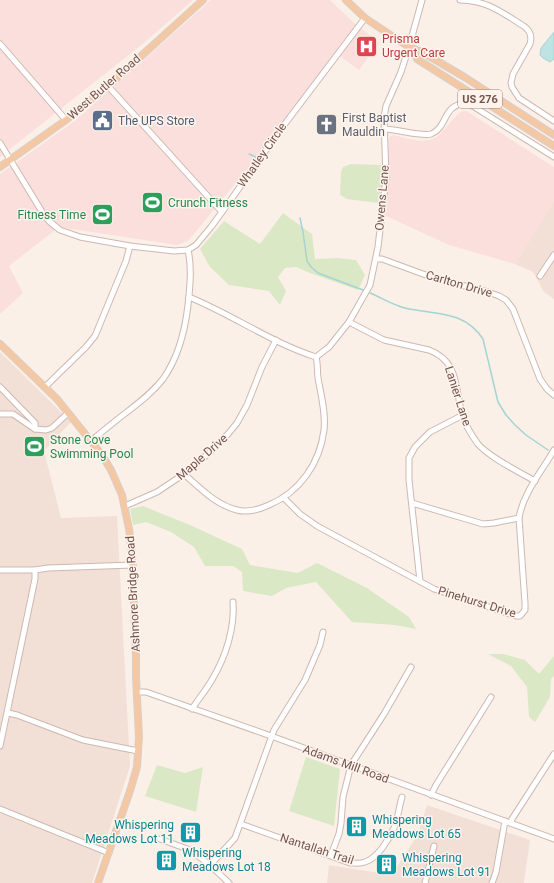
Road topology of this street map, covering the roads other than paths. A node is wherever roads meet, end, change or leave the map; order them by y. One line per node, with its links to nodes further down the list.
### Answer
1 (203, 0): 8 (main road, West Butler Road)
2 (346, 0): 5 (main road, US 276)
3 (422, 0): 7 (street, Owens Lane)
4 (460, 0): 11 (street)
5 (364, 18): 7 (main road, US 276); 20 (street, Whatley Circle)
6 (0, 44): 10 (street)
7 (409, 47): 9 (main road, US 276); 12 (street, Owens Lane); 16 (main road, US 276)
8 (108, 86): 10 (main road, West Butler Road); 20 (street)
9 (530, 119): 13 (main road, US 276); 14 (main road)
10 (66, 120): 18 (main road, West Butler Road)
11 (554, 121)
12 (384, 129): 17 (street); 24 (street, Owens Lane)
13 (554, 131)
14 (554, 135)
15 (0, 143): 18 (street)
16 (554, 146)
17 (554, 157)
18 (10, 160): 19 (main road, West Butler Road); 21 (street)
19 (0, 167)
20 (222, 212): 22 (street, Whatley Circle)
21 (130, 246): 22 (street); 33 (street)
22 (188, 250): 27 (street)
23 (554, 255): 25 (street)
24 (376, 259): 28 (street, Owens Lane); 34 (street, Carlton Drive)
25 (552, 263): 26 (street)
26 (540, 276)
27 (189, 297): 29 (street); 40 (street)
28 (349, 322): 31 (street, Owens Lane); 37 (street, Lanier Lane)
29 (276, 340): 31 (street); 42 (street, Maple Drive)
30 (0, 344): 33 (main road, Ashmore Bridge Road)
31 (316, 357): 44 (street)
32 (0, 387): 39 (street)
33 (45, 387): 35 (main road, Ashmore Bridge Road)
34 (554, 395)
35 (68, 413): 39 (street); 40 (main road, Ashmore Bridge Road)
36 (2, 414): 38 (street); 39 (street)
37 (462, 414): 43 (street, Lanier Lane); 45 (street)
38 (0, 420)
39 (35, 429)
40 (91, 441): 46 (main road, Ashmore Bridge Road)
41 (554, 450): 43 (street, Pinehurst Drive)
42 (184, 474): 44 (street); 46 (street, Maple Drive)
43 (535, 480): 47 (street, Pinehurst Drive)
44 (284, 498): 51 (street, Pinehurst Drive)
45 (412, 503): 47 (street); 51 (street)
46 (125, 506): 48 (main road, Ashmore Bridge Road)
47 (519, 518): 51 (street, Pinehurst Drive)
48 (133, 565): 50 (street); 55 (main road, Ashmore Bridge Road)
49 (0, 570): 50 (street)
50 (35, 570): 58 (street)
51 (420, 581)
52 (233, 602): 57 (street)
53 (323, 632): 59 (street)
54 (411, 667): 63 (street)
55 (137, 692): 57 (street, Adams Mill Road); 61 (main road, Ashmore Bridge Road)
56 (491, 697): 64 (street)
57 (192, 709): 59 (street, Adams Mill Road)
58 (8, 713): 60 (street); 61 (street)
59 (271, 736): 63 (street, Adams Mill Road); 69 (street)
60 (0, 746)
61 (138, 751): 73 (main road, Ashmore Bridge Road)
62 (554, 754): 68 (street)
63 (351, 765): 64 (street, Adams Mill Road); 74 (street)
64 (431, 795): 67 (street, Adams Mill Road)
65 (402, 797): 74 (street, Nantallah Trail)
66 (0, 809): 73 (street)
67 (505, 821): 68 (street, Adams Mill Road); 79 (street)
68 (511, 823): 71 (street, Adams Mill Road)
69 (241, 824): 74 (street, Nantallah Trail); 75 (street)
70 (160, 839): 75 (street)
71 (554, 839)
72 (434, 846): 78 (street)
73 (109, 853): 76 (main road, Ashmore Bridge Road)
74 (331, 855)
75 (210, 866): 77 (street)
76 (98, 883)
77 (229, 883)
78 (424, 883)
79 (492, 883)

